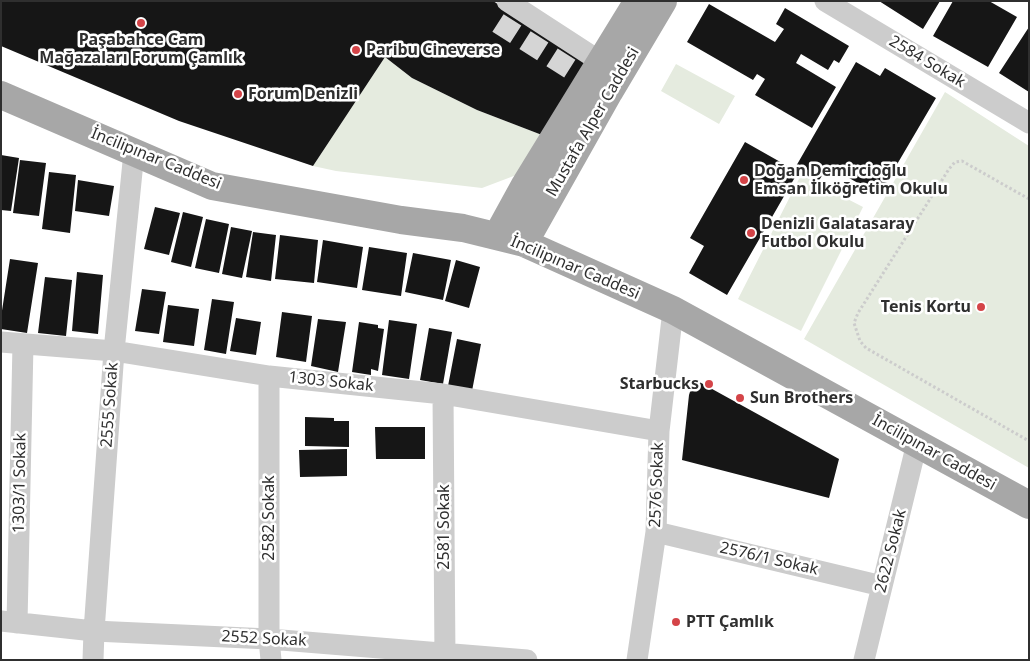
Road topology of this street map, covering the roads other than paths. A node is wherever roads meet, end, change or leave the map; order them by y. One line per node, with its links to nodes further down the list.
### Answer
1 (507, 1): 5 (street)
2 (638, 1): 5 (main road, Mustafa Alper Caddesi)
3 (663, 1): 10 (main road, Mustafa Alper Caddesi)
4 (825, 1): 7 (street, 2584 Sokak)
5 (590, 73): 9 (main road, Mustafa Alper Caddesi)
6 (1, 95): 8 (main road, İncilipınar Caddesi)
7 (1029, 123)
8 (134, 152): 9 (main road, İncilipınar Caddesi); 14 (street, 2555 Sokak)
9 (497, 236): 10 (main road, İncilipınar Caddesi)
10 (524, 243): 11 (main road, İncilipınar Caddesi)
11 (673, 310): 17 (street, 2576 Sokak); 18 (main road, İncilipınar Caddesi)
12 (1, 342): 13 (street, 1303 Sokak)
13 (23, 344): 14 (street, 1303 Sokak); 22 (street, 1303/1 Sokak)
14 (114, 351): 15 (street, 1303 Sokak); 23 (street, 2555 Sokak)
15 (269, 376): 16 (street, 1303 Sokak); 24 (street, 2582 Sokak)
16 (443, 394): 17 (street, 1303 Sokak); 25 (street, 2581 Sokak)
17 (659, 431): 20 (street, 2576 Sokak)
18 (917, 443): 19 (main road, İncilipınar Caddesi); 21 (street, 2622 Sokak)
19 (1029, 505)
20 (656, 532): 21 (street, 2576/1 Sokak); 28 (street, 2576 Sokak)
21 (882, 586): 29 (street, 2622 Sokak)
22 (9, 622): 23 (street, 2552 Sokak)
23 (94, 631): 24 (street, 2552 Sokak); 26 (street, 2555 Sokak)
24 (270, 649): 25 (street, 2552 Sokak)
25 (444, 656): 27 (street, 2552 Sokak)
26 (93, 660)
27 (527, 660)
28 (638, 660)
29 (864, 660)

